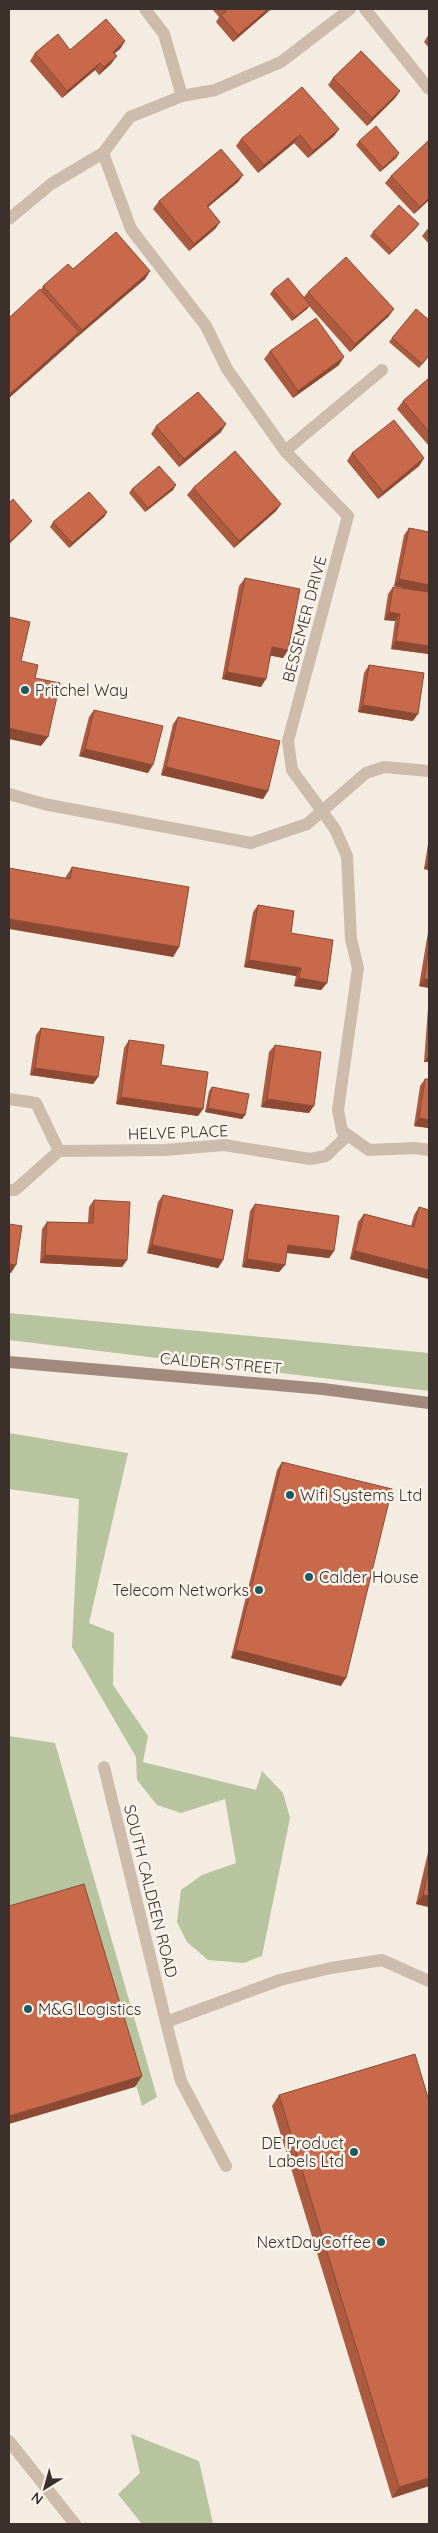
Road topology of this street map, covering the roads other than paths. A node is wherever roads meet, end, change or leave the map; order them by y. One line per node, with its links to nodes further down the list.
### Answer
1 (145, 9): 5 (street)
2 (350, 9): 5 (street)
3 (365, 9): 4 (street)
4 (429, 89)
5 (182, 96): 6 (street)
6 (103, 153): 7 (street); 9 (street, BESSEMER DRIVE)
7 (9, 219)
8 (382, 370): 9 (street)
9 (285, 451): 12 (street, BESSEMER DRIVE)
10 (429, 771): 12 (street)
11 (9, 794): 12 (street)
12 (321, 812): 14 (street)
13 (9, 1099): 16 (street)
14 (348, 1135): 15 (street); 16 (street, HELVE PLACE)
15 (429, 1150)
16 (59, 1151): 17 (street)
17 (9, 1190)
18 (9, 1362): 19 (main road, CALDER STREET)
19 (429, 1403)
20 (104, 1767): 22 (street, SOUTH CALDEEN ROAD)
21 (429, 1981): 22 (street)
22 (166, 2022): 23 (street, SOUTH CALDEEN ROAD)
23 (226, 2166)
24 (9, 2441): 25 (street)
25 (75, 2524)

